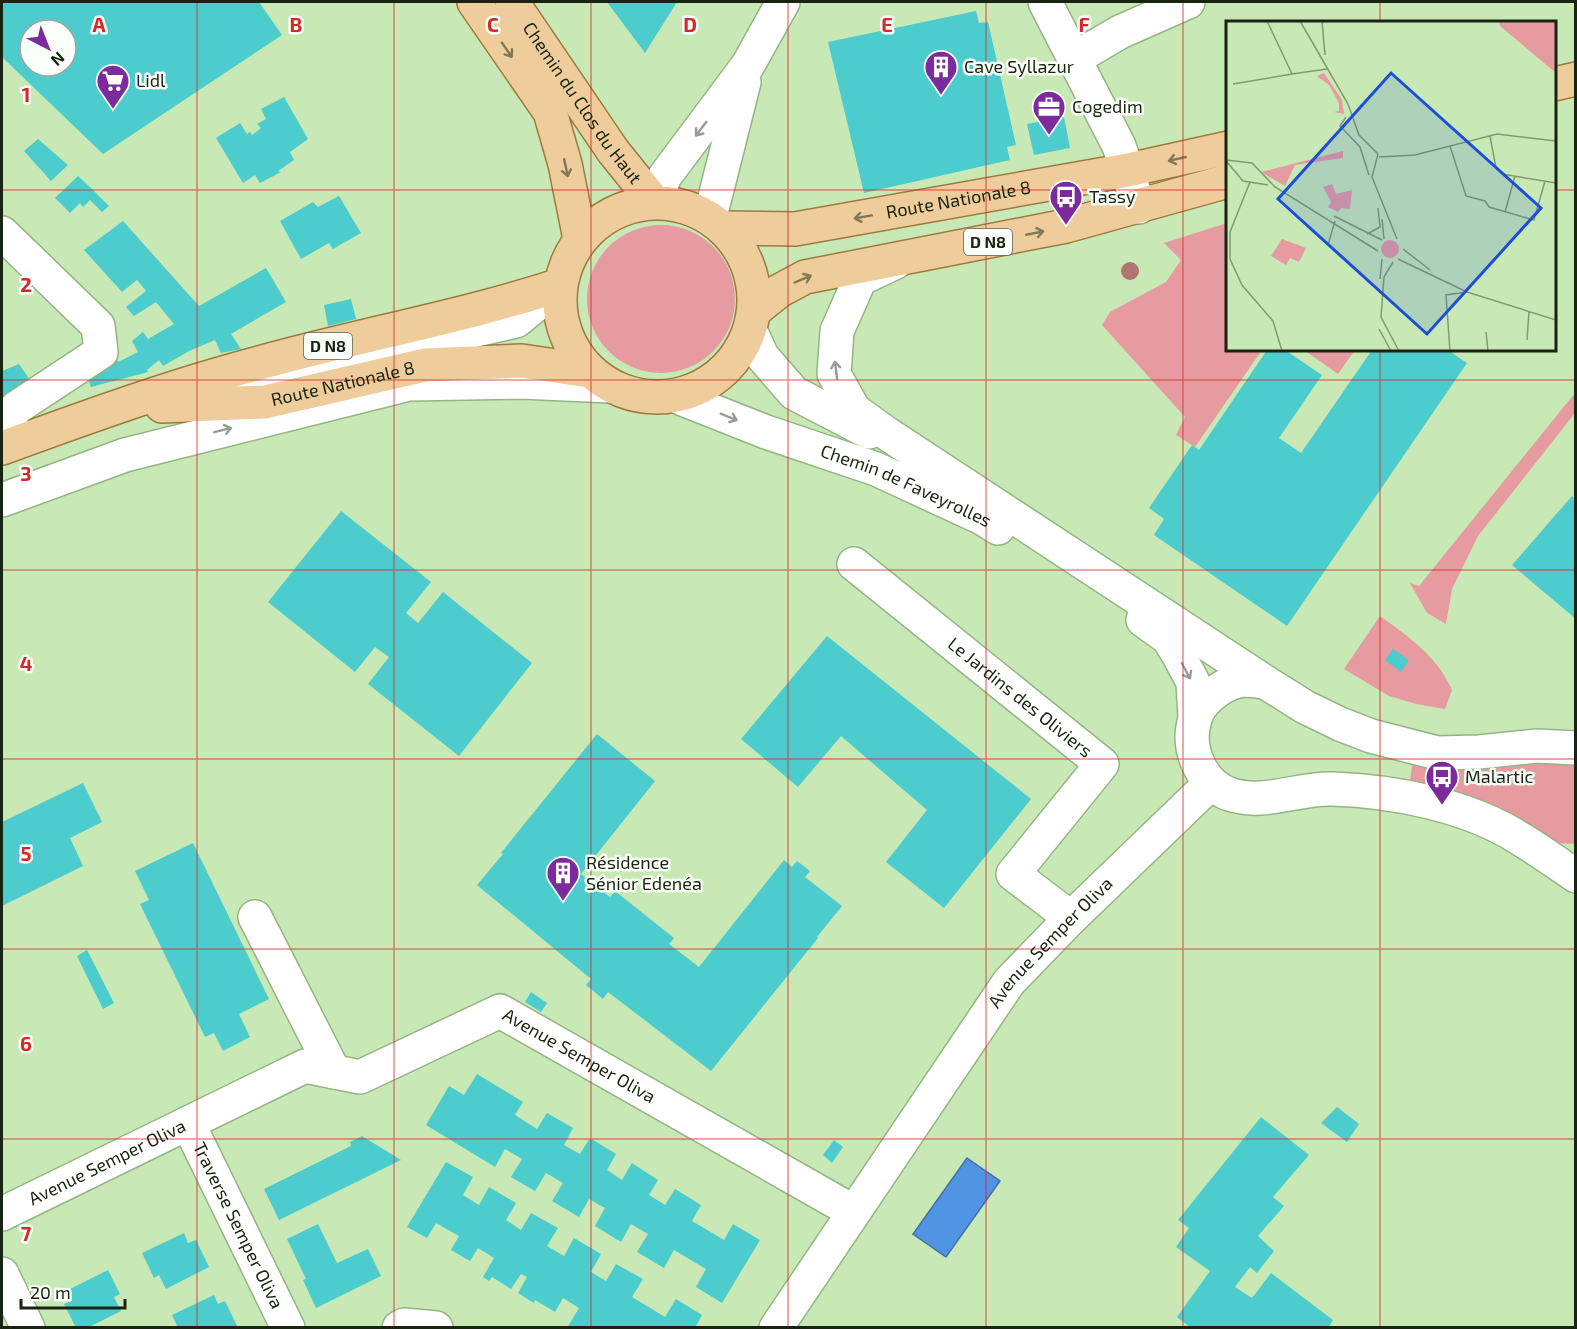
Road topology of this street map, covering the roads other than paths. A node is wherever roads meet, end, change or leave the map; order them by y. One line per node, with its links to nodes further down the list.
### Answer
1 (474, 2): 17 (main road, Chemin du Clos du Haut, one-way to 17)
2 (512, 2): 13 (main road, Chemin du Clos du Haut)
3 (783, 2): 7 (street)
4 (1045, 2): 6 (street)
5 (1188, 2): 6 (street)
6 (1074, 59): 11 (street)
7 (748, 65): 13 (street, one-way to 13); 15 (street)
8 (1575, 79): 9 (main road)
9 (1556, 84)
10 (1226, 148): 11 (main road, Route Nationale 8, one-way to 11)
11 (1128, 170): 14 (street); 15 (main road, Route Nationale 8, one-way to 15)
12 (1226, 181): 14 (main road, D N8)
13 (654, 202): 15 (main road); 17 (main road)
14 (1138, 207): 18 (main road, D N8, one-way to 14)
15 (717, 223): 20 (main road)
16 (2, 233): 25 (street)
17 (580, 239): 19 (main road)
18 (903, 259): 20 (main road, D N8, one-way to 18); 28 (street, Chemin de Faveyrolles, one-way to 18)
19 (560, 285): 21 (main road); 23 (street, D N8); 24 (main road, Route Nationale 8 / D N8)
20 (752, 321): 22 (main road); 28 (street, Chemin de Faveyrolles)
21 (600, 378): 22 (main road); 23 (main road, Route Nationale 8 / D N8); 27 (street, D N8, one-way to 21)
22 (675, 396): 32 (street, Chemin de Faveyrolles, one-way to 32)
23 (224, 402): 24 (main road, Route Nationale 8 / D N8); 27 (street, D N8)
24 (97, 413): 26 (main road, Route Nationale 8 / D N8)
25 (2, 430)
26 (2, 448)
27 (125, 455): 29 (street, D N8)
28 (953, 476): 31 (street, Chemin de Faveyrolles)
29 (2, 500)
30 (854, 564): 37 (street, Le Jardins des Oliviers)
31 (1265, 682): 32 (street); 33 (street, Chemin de Faveyrolles)
32 (1195, 718): 34 (street, Chemin de Faveyrolles)
33 (1575, 748)
34 (1211, 783): 35 (street); 37 (street, Avenue Semper Oliva)
35 (1568, 866)
36 (255, 917): 38 (street)
37 (1071, 918): 40 (street, Avenue Semper Oliva)
38 (334, 1072): 39 (street, Avenue Semper Oliva); 40 (street, Avenue Semper Oliva)
39 (188, 1123): 41 (street, Avenue Semper Oliva); 44 (street, Traverse Semper Oliva)
40 (854, 1212): 47 (street, Avenue Semper Oliva)
41 (2, 1214)
42 (2, 1274): 43 (street)
43 (28, 1328)
44 (288, 1328)
45 (399, 1328): 46 (street)
46 (436, 1328)
47 (776, 1328)

